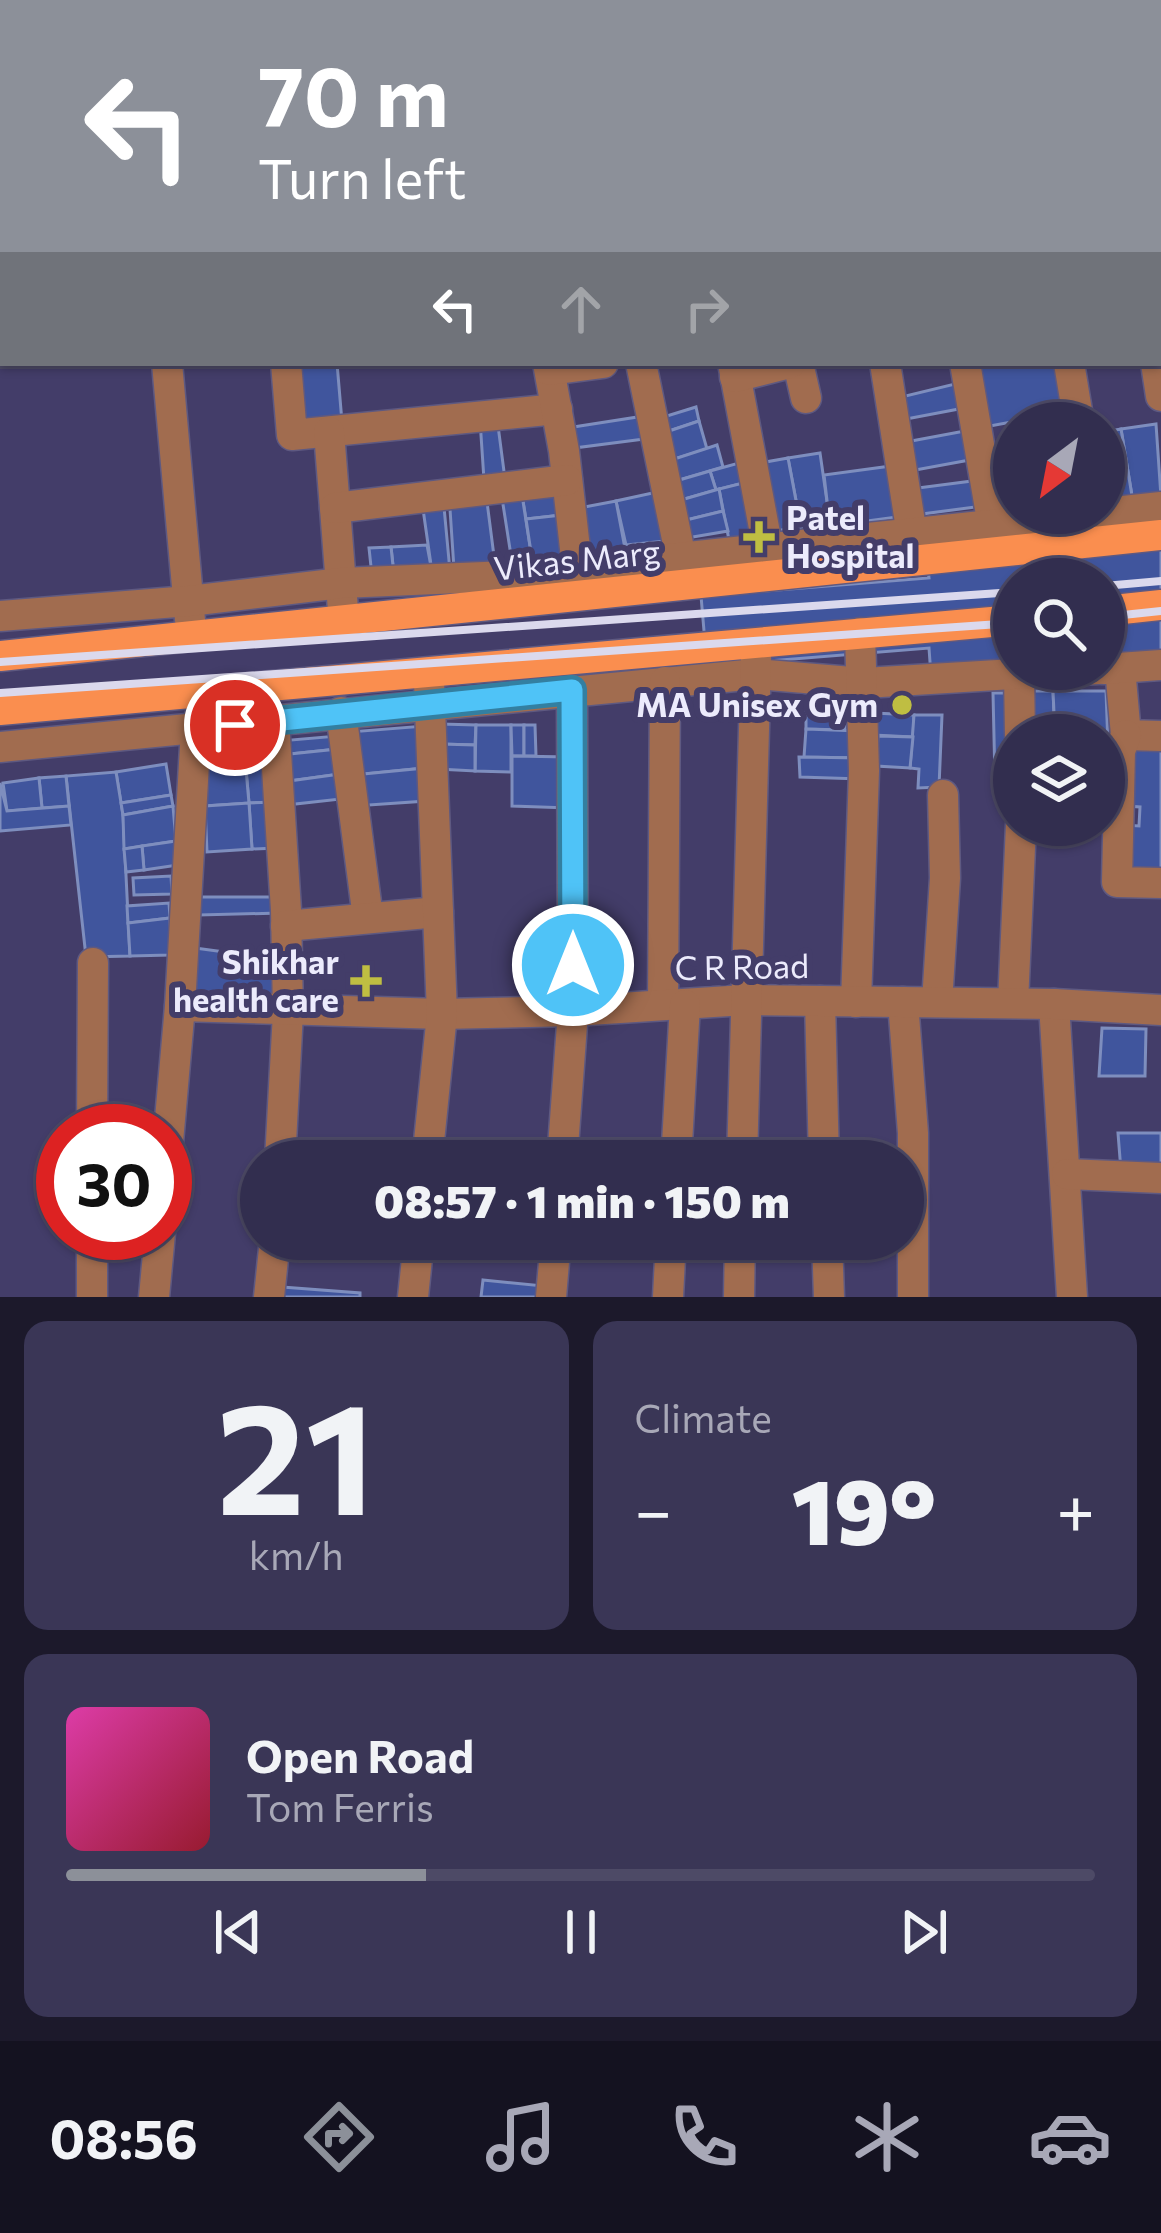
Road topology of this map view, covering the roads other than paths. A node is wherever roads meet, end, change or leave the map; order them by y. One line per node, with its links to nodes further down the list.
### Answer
1 (166, 366): 28 (street)
2 (286, 366): 16 (street)
3 (642, 366): 25 (street)
4 (768, 366): 11 (street)
5 (795, 366): 13 (street)
6 (885, 366): 22 (street)
7 (966, 366): 21 (street)
8 (1070, 366): 14 (street)
9 (1156, 366): 12 (street)
10 (549, 367): 15 (street)
11 (734, 370): 24 (street)
12 (1161, 396)
13 (806, 398)
14 (1076, 402)
15 (557, 409): 16 (street); 17 (street)
16 (328, 432): 19 (street)
17 (567, 480): 19 (street); 26 (street)
18 (1161, 507): 20 (street)
19 (335, 508): 27 (street)
20 (1125, 511)
21 (993, 526): 22 (street)
22 (912, 535): 24 (street)
23 (1161, 536): 25 (main road, Vikas Marg)
24 (768, 549): 25 (street)
25 (683, 572): 26 (main road, Vikas Marg)
26 (579, 582): 27 (street); 33 (main road, Vikas Marg)
27 (341, 583): 28 (street); 33 (street)
28 (190, 601): 31 (street); 35 (street)
29 (1161, 605): 30 (main road)
30 (1125, 609)
31 (0, 616)
32 (993, 622): 34 (main road)
33 (344, 623): 35 (main road, Vikas Marg)
34 (860, 632): 36 (main road); 43 (street)
35 (190, 638): 37 (main road, Vikas Marg)
36 (757, 642): 40 (street); 44 (main road)
37 (0, 656)
38 (1161, 665): 39 (street)
39 (1125, 667)
40 (756, 674): 42 (street); 43 (street); 62 (street)
41 (993, 676): 43 (street)
42 (665, 682): 45 (street); 69 (street)
43 (864, 683): 64 (street)
44 (429, 687): 45 (street); 47 (main road); 49 (street); 58 (street)
45 (572, 690): 72 (street)
46 (1113, 690): 52 (street)
47 (207, 692): 48 (main road); 51 (street)
48 (0, 710)
49 (341, 712): 50 (street); 59 (street)
50 (274, 721): 51 (street); 60 (street)
51 (196, 729): 54 (street); 70 (street)
52 (1126, 735): 53 (street); 57 (street)
53 (1161, 736)
54 (0, 747)
55 (943, 795): 66 (street)
56 (1020, 846): 67 (street)
57 (1161, 883)
58 (438, 912): 59 (street); 74 (street)
59 (368, 918): 60 (street)
60 (286, 926): 73 (street)
61 (93, 963): 75 (street)
62 (745, 1000): 63 (street, C R Road); 69 (street, C R Road); 81 (street)
63 (820, 1001): 64 (street, C R Road); 82 (street)
64 (856, 1002): 65 (street, C R Road)
65 (903, 1002): 66 (street, C R Road); 101 (street)
66 (938, 1002): 67 (street, C R Road)
67 (1013, 1004): 68 (street, C R Road)
68 (1054, 1004): 71 (street, C R Road); 83 (street)
69 (674, 1005): 72 (street, C R Road); 80 (street)
70 (180, 1006): 73 (street, C R Road); 76 (street)
71 (1161, 1010)
72 (573, 1011): 74 (street, C R Road); 79 (street)
73 (287, 1012): 74 (street, C R Road); 77 (street)
74 (442, 1014): 78 (street)
75 (92, 1104)
76 (171, 1104)
77 (281, 1140)
78 (429, 1140)
79 (564, 1140)
80 (676, 1140)
81 (742, 1140)
82 (823, 1140)
83 (1066, 1174): 84 (street); 102 (street)
84 (1161, 1178)
85 (92, 1260): 93 (street)
86 (157, 1260): 94 (street)
87 (273, 1260): 95 (street)
88 (417, 1260): 96 (street)
89 (554, 1260): 97 (street)
90 (670, 1260): 98 (street)
91 (740, 1260): 99 (street)
92 (828, 1260): 100 (street)
93 (92, 1297)
94 (154, 1297)
95 (269, 1297)
96 (413, 1297)
97 (551, 1297)
98 (668, 1297)
99 (739, 1297)
100 (829, 1297)
101 (913, 1297)
102 (1072, 1297)

